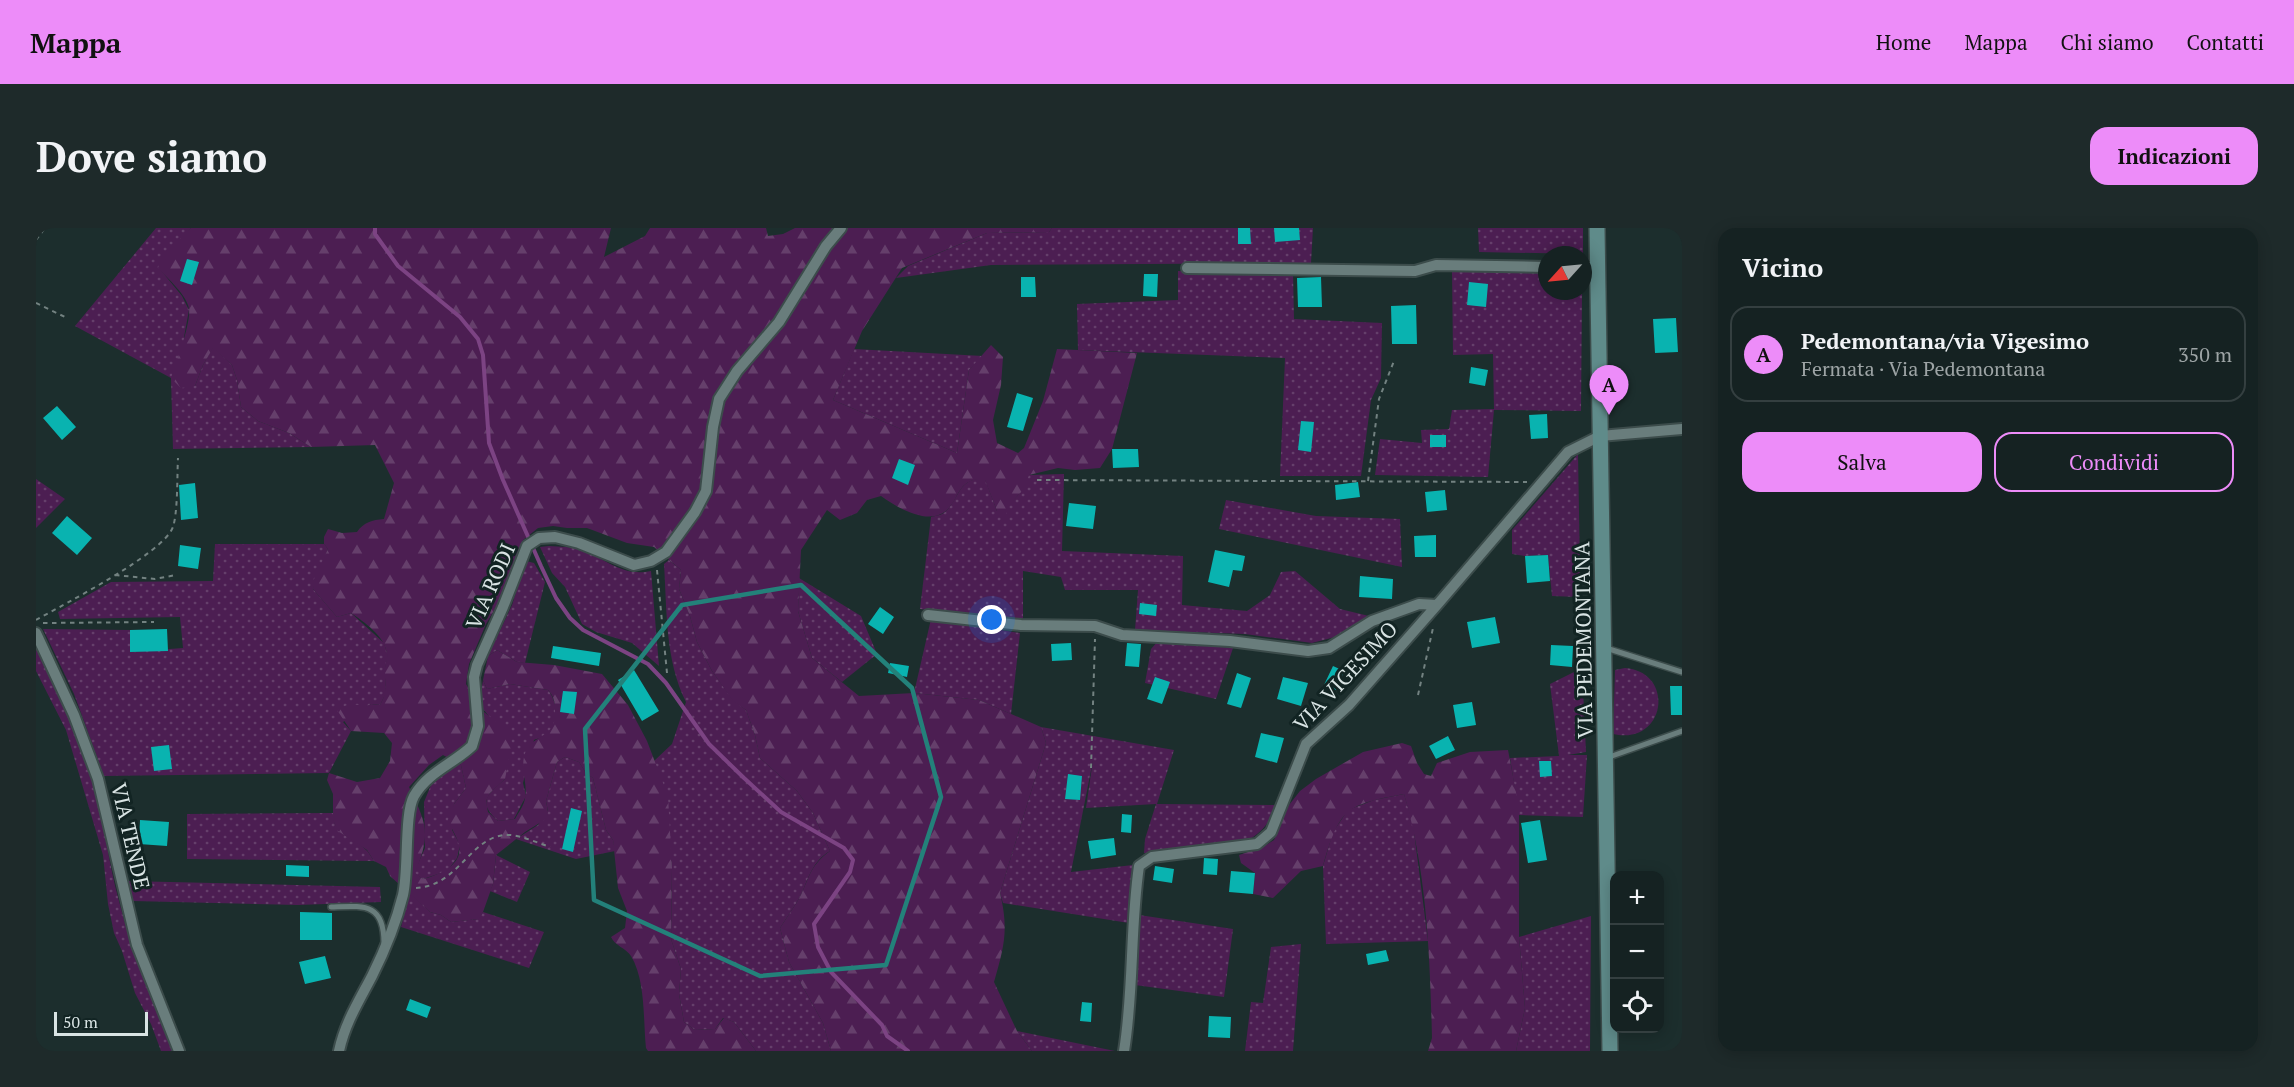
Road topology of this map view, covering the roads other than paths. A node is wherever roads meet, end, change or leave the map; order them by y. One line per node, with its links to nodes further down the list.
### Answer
1 (841, 228): 17 (street, VIA RODI)
2 (1597, 228): 3 (street, VIA PEDEMONTANA)
3 (1592, 256)
4 (1538, 267): 5 (street)
5 (1187, 268)
6 (1592, 300): 8 (street, VIA PEDEMONTANA)
7 (1682, 429): 8 (street)
8 (1600, 436): 9 (street, VIA VIGESIMO); 12 (street, VIA PEDEMONTANA)
9 (1437, 605): 10 (street); 20 (street, VIA VIGESIMO)
10 (928, 615)
11 (36, 633): 18 (street, VIA TENDE)
12 (1604, 647): 13 (lane); 15 (street, VIA PEDEMONTANA)
13 (1682, 672)
14 (1682, 731): 15 (lane)
15 (1606, 762): 21 (street, VIA PEDEMONTANA)
16 (331, 908): 17 (lane)
17 (384, 948): 19 (street, VIA RODI)
18 (178, 1051)
19 (339, 1051)
20 (1124, 1051)
21 (1610, 1051)

